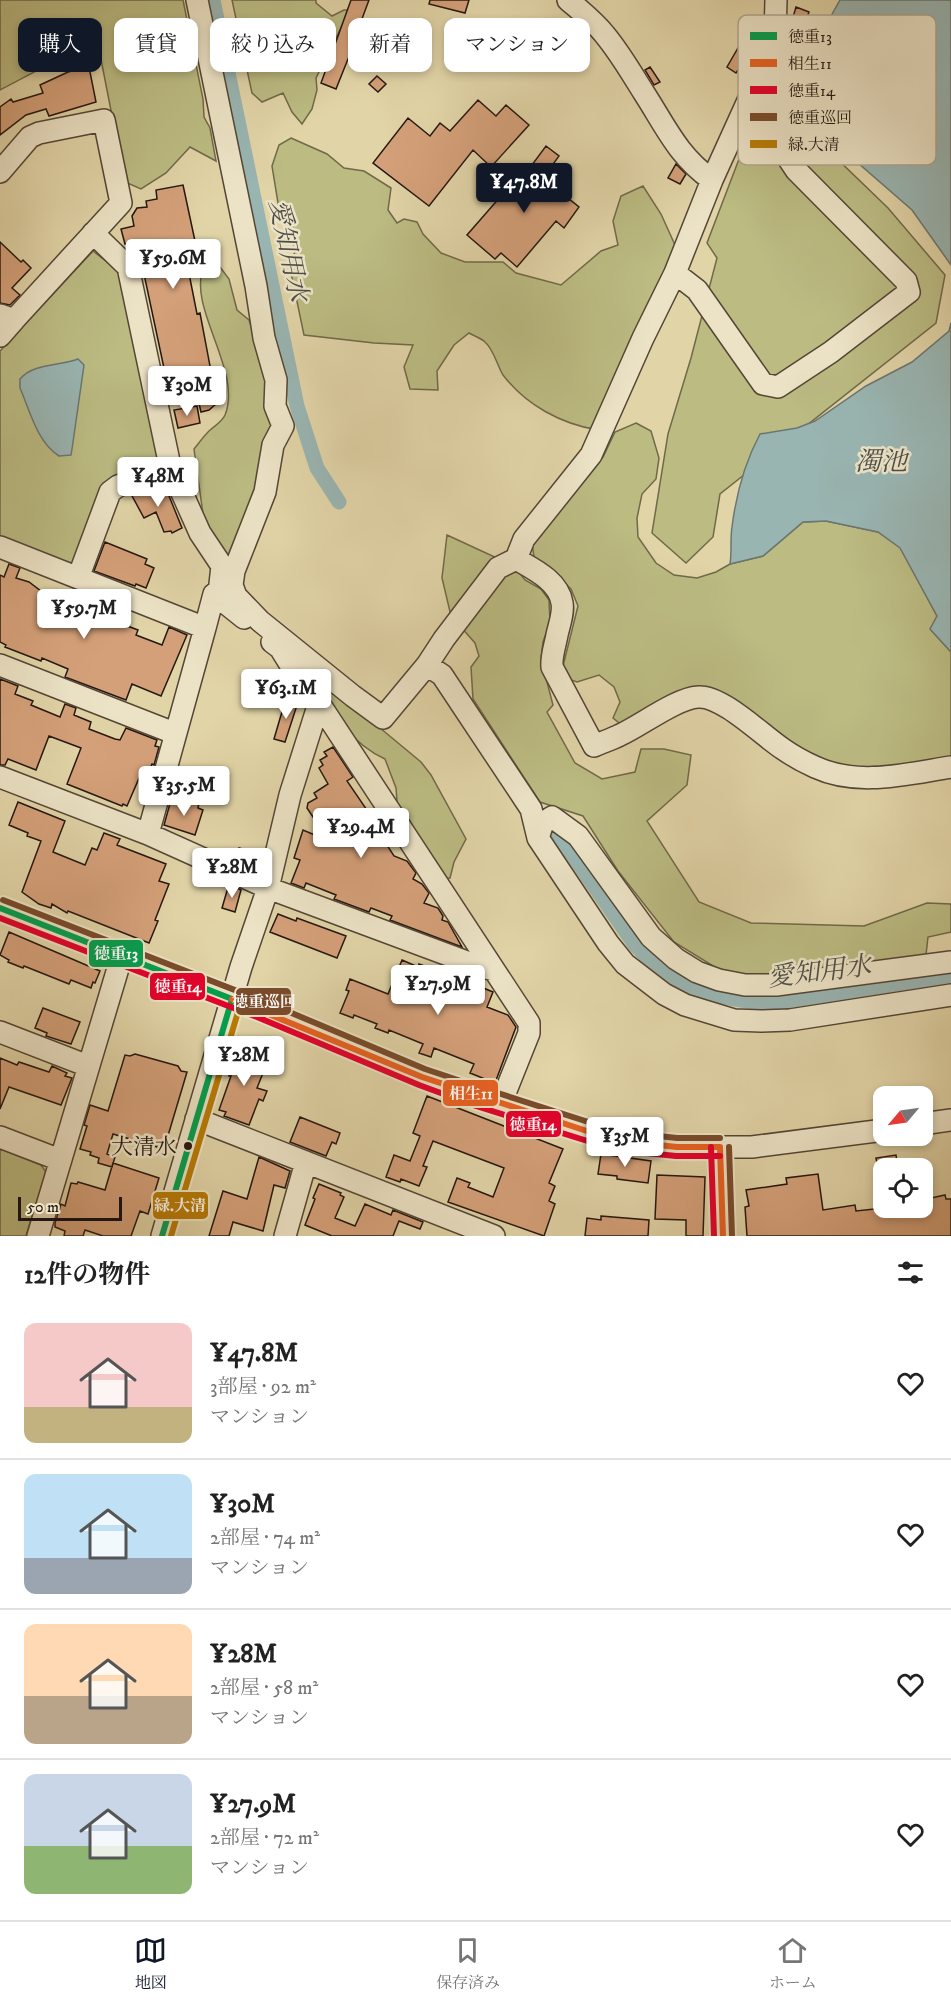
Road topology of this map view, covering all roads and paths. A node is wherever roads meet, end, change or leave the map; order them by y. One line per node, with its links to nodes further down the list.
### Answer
1 (197, 0): 19 (street)
2 (568, 0): 8 (street)
3 (776, 0): 4 (street)
4 (776, 15)
5 (738, 123): 8 (street)
6 (4, 159): 9 (street)
7 (794, 165): 10 (street)
8 (712, 180): 10 (street)
9 (93, 233): 11 (street); 12 (street)
10 (675, 273): 14 (street)
11 (5, 324)
12 (170, 465): 15 (street); 16 (street)
13 (0, 547): 15 (street)
14 (516, 559): 19 (street); 22 (street)
15 (78, 578): 17 (street)
16 (219, 598): 17 (street); 20 (street)
17 (205, 628): 21 (street)
18 (0, 665): 21 (street)
19 (427, 665): 25 (street)
20 (319, 703): 26 (street); 30 (street)
21 (174, 733): 24 (street)
22 (951, 767)
23 (0, 777): 24 (street)
24 (148, 834): 26 (street)
25 (538, 838): 29 (street); 31 (street)
26 (268, 888): 30 (street); 32 (street)
27 (0, 908): 28 (street)
28 (122, 955): 32 (street); 34 (street)
29 (951, 962)
30 (494, 970): 35 (street)
31 (951, 995)
32 (232, 999): 35 (street); 36 (street)
33 (0, 1032): 34 (street)
34 (88, 1066): 42 (street)
35 (501, 1103): 41 (street)
36 (196, 1119): 43 (street); 45 (street)
37 (951, 1120): 38 (street)
38 (933, 1122)
39 (873, 1132): 41 (street)
40 (0, 1137): 42 (street)
41 (720, 1147): 48 (street)
42 (60, 1160): 44 (street)
43 (306, 1162): 46 (street); 47 (street)
44 (38, 1236)
45 (162, 1236)
46 (285, 1236)
47 (494, 1236)
48 (723, 1236)

